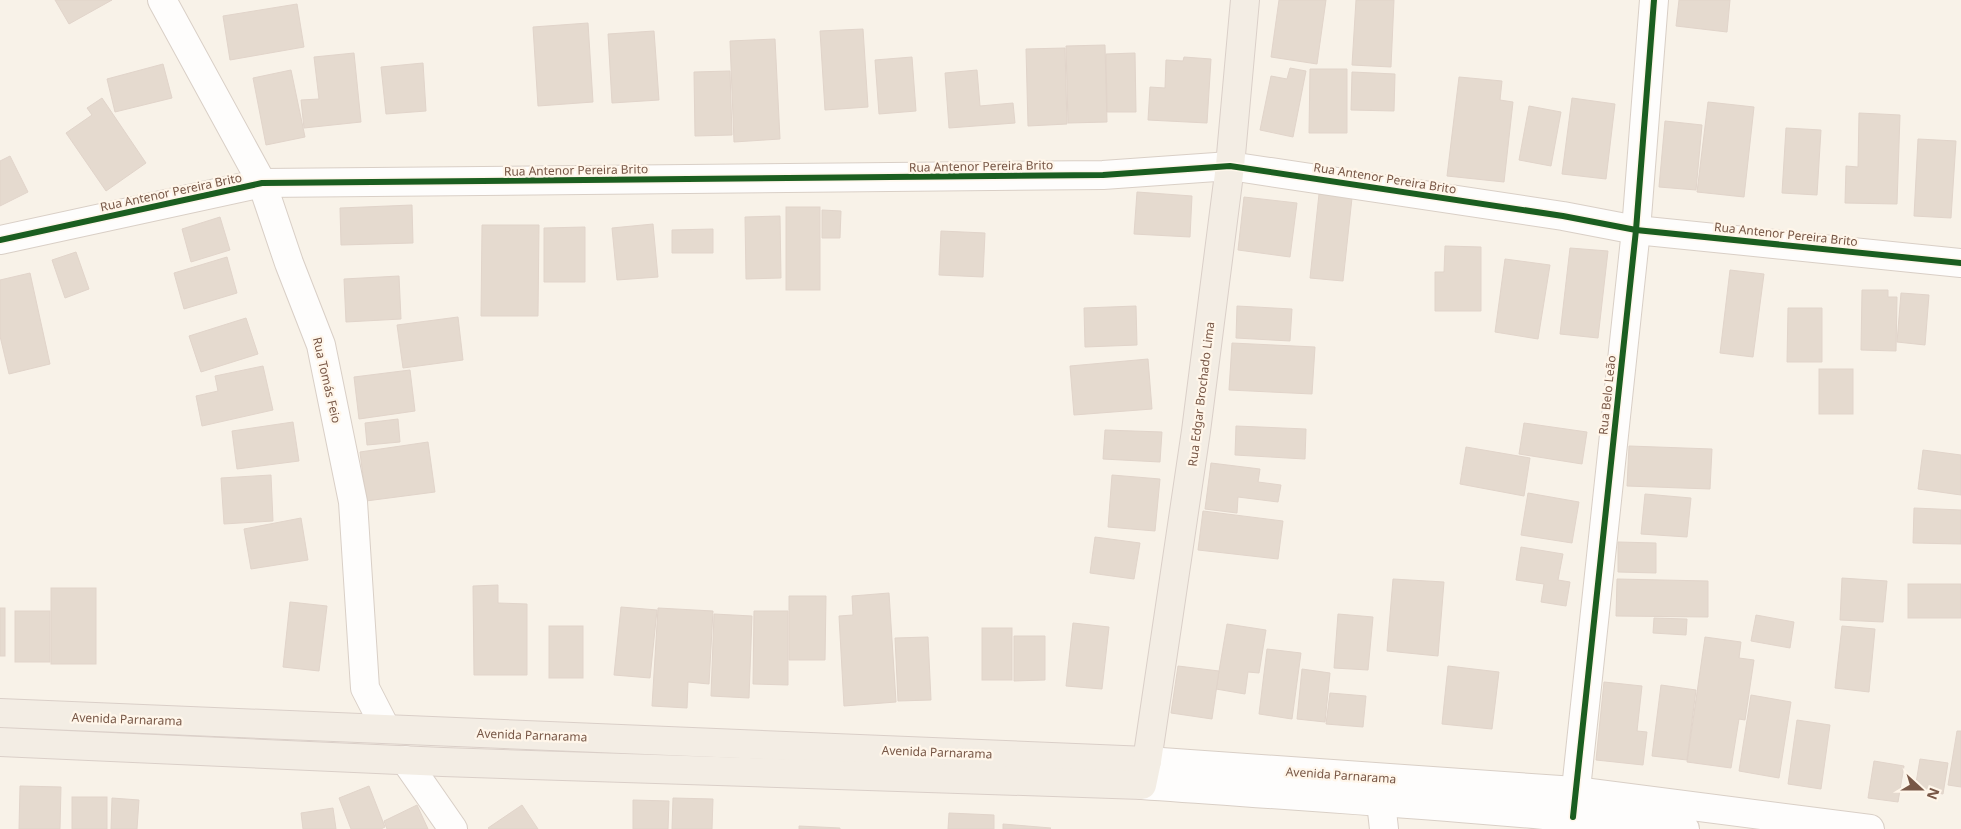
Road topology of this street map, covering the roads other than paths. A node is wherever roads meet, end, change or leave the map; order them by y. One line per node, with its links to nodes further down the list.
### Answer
1 (162, 0): 5 (street, Rua Tomás Feio)
2 (1245, 0): 4 (main road, Rua Edgar Brochado Lima)
3 (1654, 0): 6 (street, Rua Belo Leão)
4 (1230, 166): 5 (street, Rua Antenor Pereira Brito); 6 (street, Rua Antenor Pereira Brito); 15 (main road, Rua Edgar Brochado Lima)
5 (262, 183): 7 (street, Rua Antenor Pereira Brito); 10 (street, Rua Tomás Feio)
6 (1636, 230): 8 (street, Rua Antenor Pereira Brito); 17 (street, Rua Belo Leão)
7 (0, 240)
8 (1961, 263)
9 (0, 713): 10 (main road, Avenida Parnarama)
10 (386, 729): 11 (main road, Avenida Parnarama)
11 (439, 732): 14 (main road); 15 (main road, Avenida Parnarama)
12 (0, 742): 13 (main road, Avenida Parnarama)
13 (405, 760): 14 (main road, Avenida Parnarama); 18 (street)
14 (443, 762): 15 (main road, Avenida Parnarama)
15 (1145, 773): 16 (street, Avenida Parnarama)
16 (1382, 790): 17 (street, Avenida Parnarama); 19 (street)
17 (1574, 804): 20 (street, Avenida Parnarama); 21 (street, Avenida Parnarama)
18 (453, 829)
19 (1384, 829)
20 (1685, 829)
21 (1870, 829)

